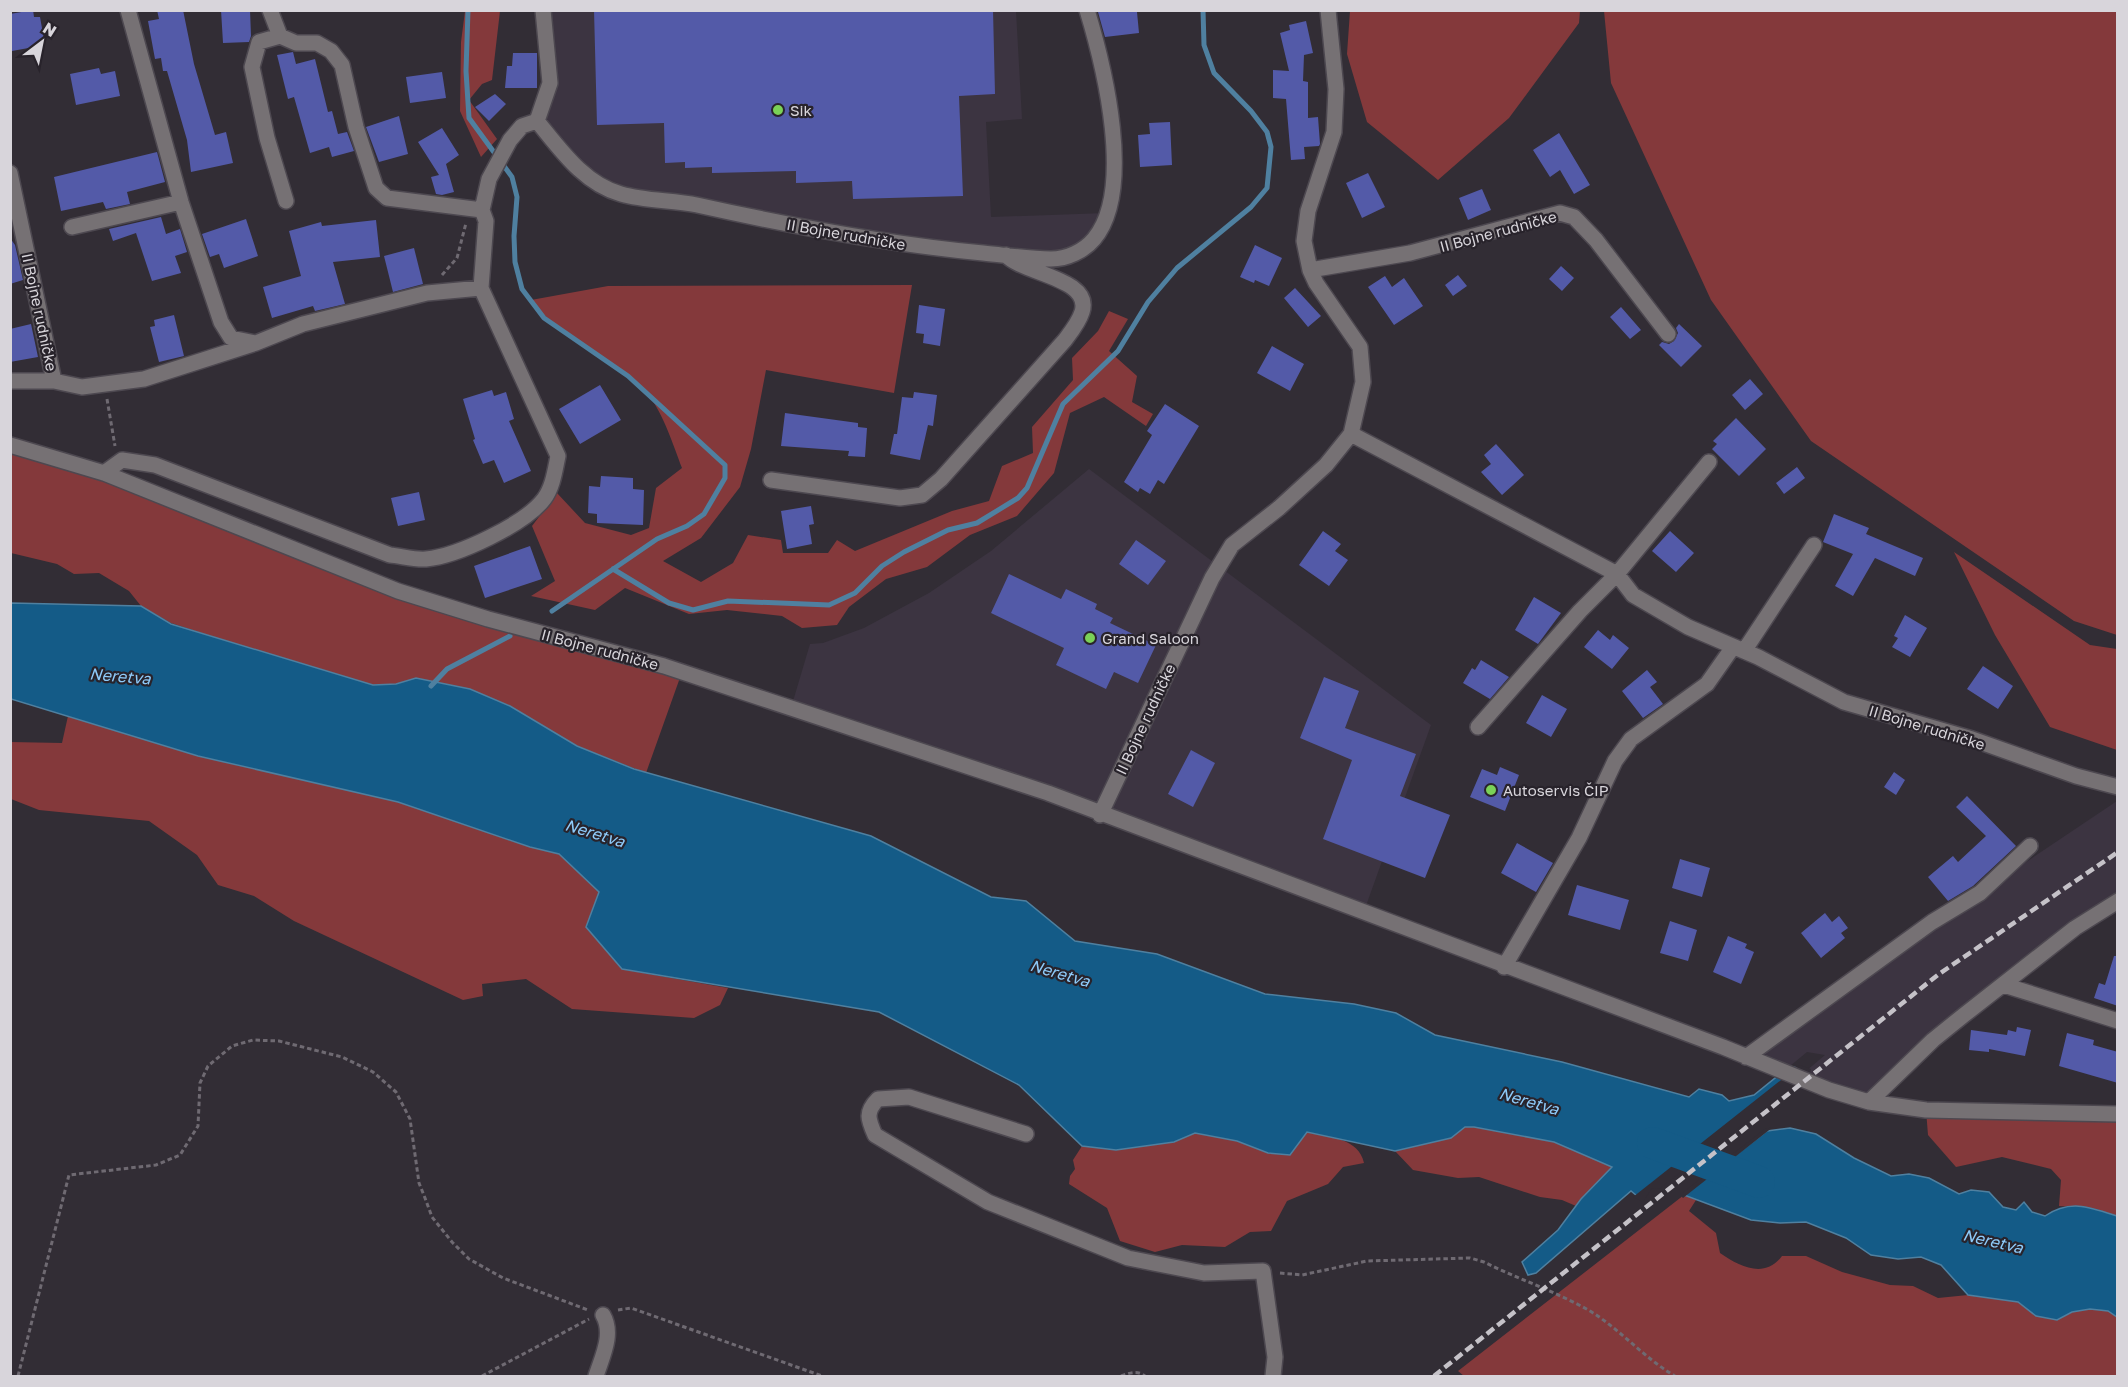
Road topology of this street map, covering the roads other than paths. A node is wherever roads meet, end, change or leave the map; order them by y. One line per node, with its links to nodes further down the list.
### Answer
1 (128, 10): 10 (street)
2 (270, 10): 6 (street)
3 (543, 10): 7 (street)
4 (1087, 10): 13 (street, II Bojne rudničke)
5 (1328, 10): 14 (street, II Bojne rudničke)
6 (280, 36): 9 (street); 11 (street)
7 (537, 121): 11 (street); 13 (street, II Bojne rudničke)
8 (10, 173): 19 (street, II Bojne rudničke)
9 (286, 201)
10 (180, 202): 12 (street); 17 (street)
11 (476, 210): 15 (street)
12 (72, 227)
13 (1006, 255): 24 (street, II Bojne rudničke)
14 (1310, 270): 16 (street, II Bojne rudničke); 20 (street, II Bojne rudničke)
15 (481, 288): 17 (street, II Bojne rudničke); 23 (street)
16 (1668, 334)
17 (256, 343): 19 (street, II Bojne rudničke)
18 (10, 381): 19 (street, II Bojne rudničke)
19 (54, 381)
20 (1351, 434): 26 (street); 30 (street, II Bojne rudničke)
21 (10, 445): 23 (street, II Bojne rudničke)
22 (1709, 462): 26 (street)
23 (104, 473): 30 (street, II Bojne rudničke)
24 (771, 480)
25 (1814, 545): 27 (street)
26 (1617, 574): 27 (street, II Bojne rudničke); 28 (street)
27 (1738, 649): 29 (street, II Bojne rudničke); 33 (street)
28 (1478, 727)
29 (2118, 787)
30 (1100, 815): 33 (street, II Bojne rudničke)
31 (2031, 846): 36 (street)
32 (2118, 901): 34 (street)
33 (1504, 967): 36 (street, II Bojne rudničke)
34 (2004, 986): 35 (street); 37 (street)
35 (2118, 1021)
36 (1746, 1056): 37 (street, II Bojne rudničke)
37 (1869, 1102): 38 (street, II Bojne rudničke)
38 (2118, 1114)
39 (1026, 1134): 42 (street)
40 (603, 1315): 41 (street)
41 (596, 1377)
42 (1273, 1377)

